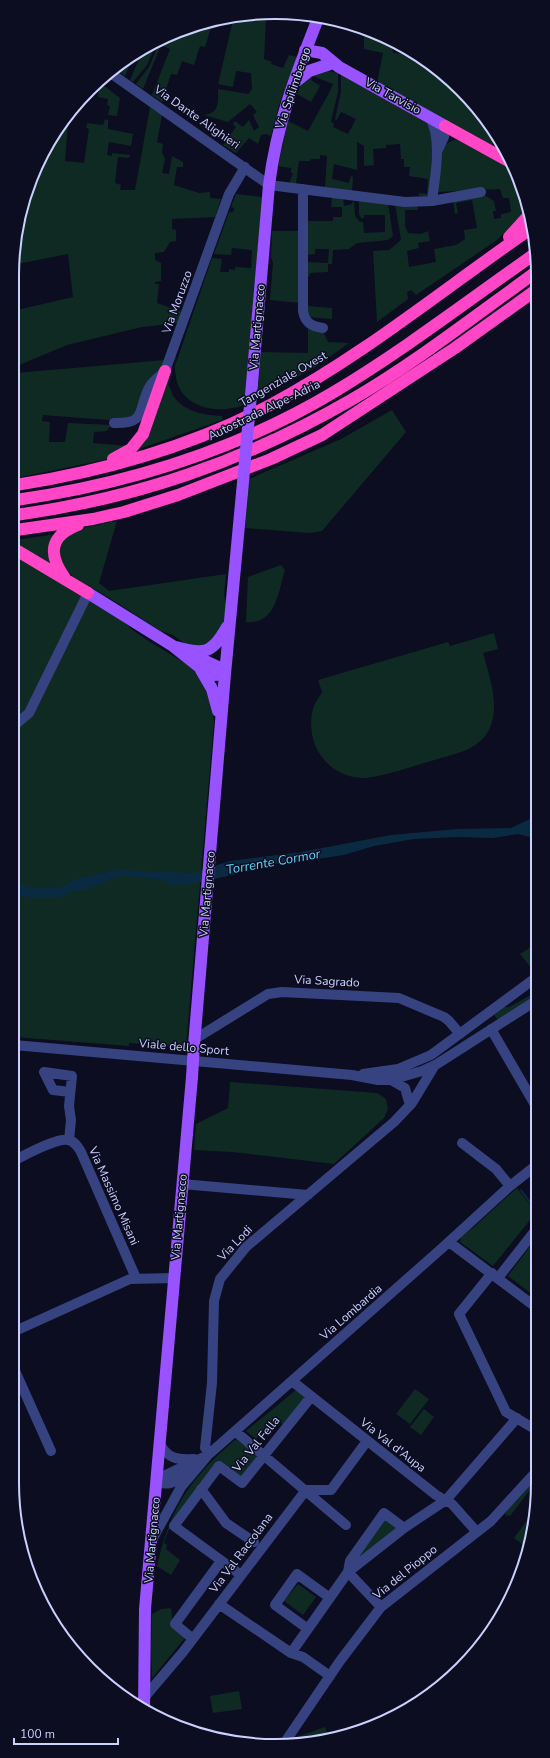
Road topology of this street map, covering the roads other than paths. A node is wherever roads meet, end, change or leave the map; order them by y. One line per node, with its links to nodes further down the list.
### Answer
1 (317, 23): 3 (main road, Via Spilimbergo)
2 (318, 23): 4 (main road, Via Tarvisio)
3 (306, 50): 4 (main road, Via Tarvisio); 6 (main road, Via Spilimbergo)
4 (334, 64): 6 (main road); 7 (main road, Via Tarvisio)
5 (114, 76): 11 (street, Via Dante Alighieri)
6 (292, 85): 12 (main road, Via Spilimbergo)
7 (440, 129): 8 (highway); 9 (street)
8 (463, 136): 9 (street); 10 (highway)
9 (439, 147): 15 (street)
10 (503, 158)
11 (245, 167): 12 (street, Via Dante Alighieri); 23 (street, Via Moruzzo)
12 (269, 185): 13 (street); 34 (main road, Via Martignacco, bridge)
13 (303, 189): 15 (street); 22 (street)
14 (482, 192): 15 (street)
15 (432, 201)
16 (525, 220): 18 (highway)
17 (527, 231): 18 (highway, Tangenziale Ovest)
18 (494, 254): 25 (highway, Tangenziale Ovest)
19 (530, 257): 27 (highway, Autostrada Alpe-Adria)
20 (531, 276): 28 (highway)
21 (531, 294): 29 (highway)
22 (323, 328)
23 (165, 371): 24 (street, Via Moruzzo); 25 (highway)
24 (114, 423)
25 (72, 475): 26 (highway, Tangenziale Ovest)
26 (19, 484)
27 (19, 500)
28 (19, 514)
29 (94, 519): 30 (highway); 32 (highway)
30 (19, 530)
31 (19, 552): 32 (highway)
32 (65, 578): 33 (highway)
33 (88, 593): 35 (main road, Via Martignacco); 38 (street)
34 (230, 623): 35 (main road, Via Martignacco); 37 (main road, Via Martignacco)
35 (173, 646): 36 (main road, Via Martignacco); 37 (main road, Via Martignacco)
36 (199, 668): 37 (main road, Via Martignacco); 39 (main road, Via Martignacco)
37 (225, 674): 39 (main road, Via Martignacco)
38 (19, 722)
39 (221, 724): 47 (main road, Via Martignacco)
40 (531, 980): 42 (street)
41 (531, 984): 42 (street)
42 (522, 988): 44 (street, Viale dello Sport)
43 (531, 1004): 45 (street, Viale dello Sport)
44 (483, 1017): 45 (street); 46 (street, Viale dello Sport)
45 (492, 1029): 50 (street, Viale dello Sport); 55 (street)
46 (460, 1034): 47 (street, Via Sagrado); 49 (street, Viale dello Sport)
47 (195, 1042): 62 (main road, Via Martignacco, bridge)
48 (19, 1045): 52 (street, Viale dello Sport)
49 (431, 1055): 51 (street, Via Lodi); 52 (street, Viale dello Sport)
50 (437, 1064): 51 (street, Viale dello Sport); 57 (street, Via Lodi)
51 (422, 1071): 53 (street, Viale dello Sport); 56 (street, Via Lodi)
52 (352, 1075): 53 (street, Viale dello Sport)
53 (391, 1080): 56 (street)
54 (70, 1092): 58 (street)
55 (531, 1098)
56 (409, 1102): 57 (street, Via Lodi)
57 (403, 1111): 64 (street, Via Lodi)
58 (69, 1140): 60 (street); 68 (street, Via Massimo Misani)
59 (462, 1143): 63 (street)
60 (19, 1158)
61 (531, 1169): 63 (street, Via Lombardia)
62 (182, 1184): 64 (street); 69 (main road, Via Martignacco)
63 (510, 1186): 66 (street, Via Lombardia)
64 (308, 1195): 81 (street, Via Lodi)
65 (531, 1235): 67 (street)
66 (449, 1242): 67 (street); 73 (street, Via Lombardia)
67 (495, 1276): 70 (street); 75 (street)
68 (136, 1278): 69 (street); 71 (street)
69 (174, 1278): 79 (main road, Via Martignacco)
70 (531, 1303)
71 (19, 1329)
72 (19, 1379): 80 (street)
73 (292, 1381): 74 (street, Via Val d'Aupa); 77 (street, Via Lombardia)
74 (311, 1397): 78 (street, Via Val d'Aupa); 82 (street, Via Val Fella)
75 (517, 1418): 76 (street); 89 (street)
76 (531, 1427)
77 (236, 1432): 81 (street, Via Lombardia); 82 (street)
78 (367, 1441): 88 (street); 89 (street, Via Val d'Aupa)
79 (160, 1444): 83 (street, Via Lombardia); 86 (main road, Via Martignacco)
80 (51, 1450)
81 (209, 1454): 83 (street, Via Lombardia); 84 (street, Via Lombardia)
82 (264, 1456): 87 (street, Via Val Fella); 88 (street)
83 (198, 1459): 86 (street, Via Lombardia)
84 (193, 1473): 86 (street, Via Lombardia); 93 (street, Via Lombardia)
85 (531, 1477): 92 (street, Via del Pioppo)
86 (157, 1480): 93 (main road, Via Martignacco)
87 (201, 1489): 94 (street); 95 (street, Via Val Fella)
88 (306, 1490): 90 (street); 97 (street, Via Val Raccolana)
89 (446, 1500): 91 (street); 92 (street, Via Val d'Aupa)
90 (346, 1524)
91 (404, 1528): 96 (street); 96 (street)
92 (476, 1531): 100 (street, Via del Pioppo)
93 (152, 1540): 105 (main road, Via Martignacco)
94 (254, 1542)
95 (222, 1561): 97 (street); 102 (street)
96 (348, 1572): 98 (street); 100 (street)
97 (241, 1575): 99 (street, Via Val Raccolana)
98 (330, 1598): 101 (street); 101 (street)
99 (220, 1604): 102 (street, Via Val Raccolana); 103 (street)
100 (381, 1607): 104 (street, Via del Pioppo)
101 (308, 1629): 103 (street)
102 (193, 1639): 106 (street, Via Val Raccolana)
103 (291, 1653): 104 (street)
104 (330, 1676): 107 (street, Via del Pioppo)
105 (142, 1702)
106 (144, 1703)
107 (288, 1738)

